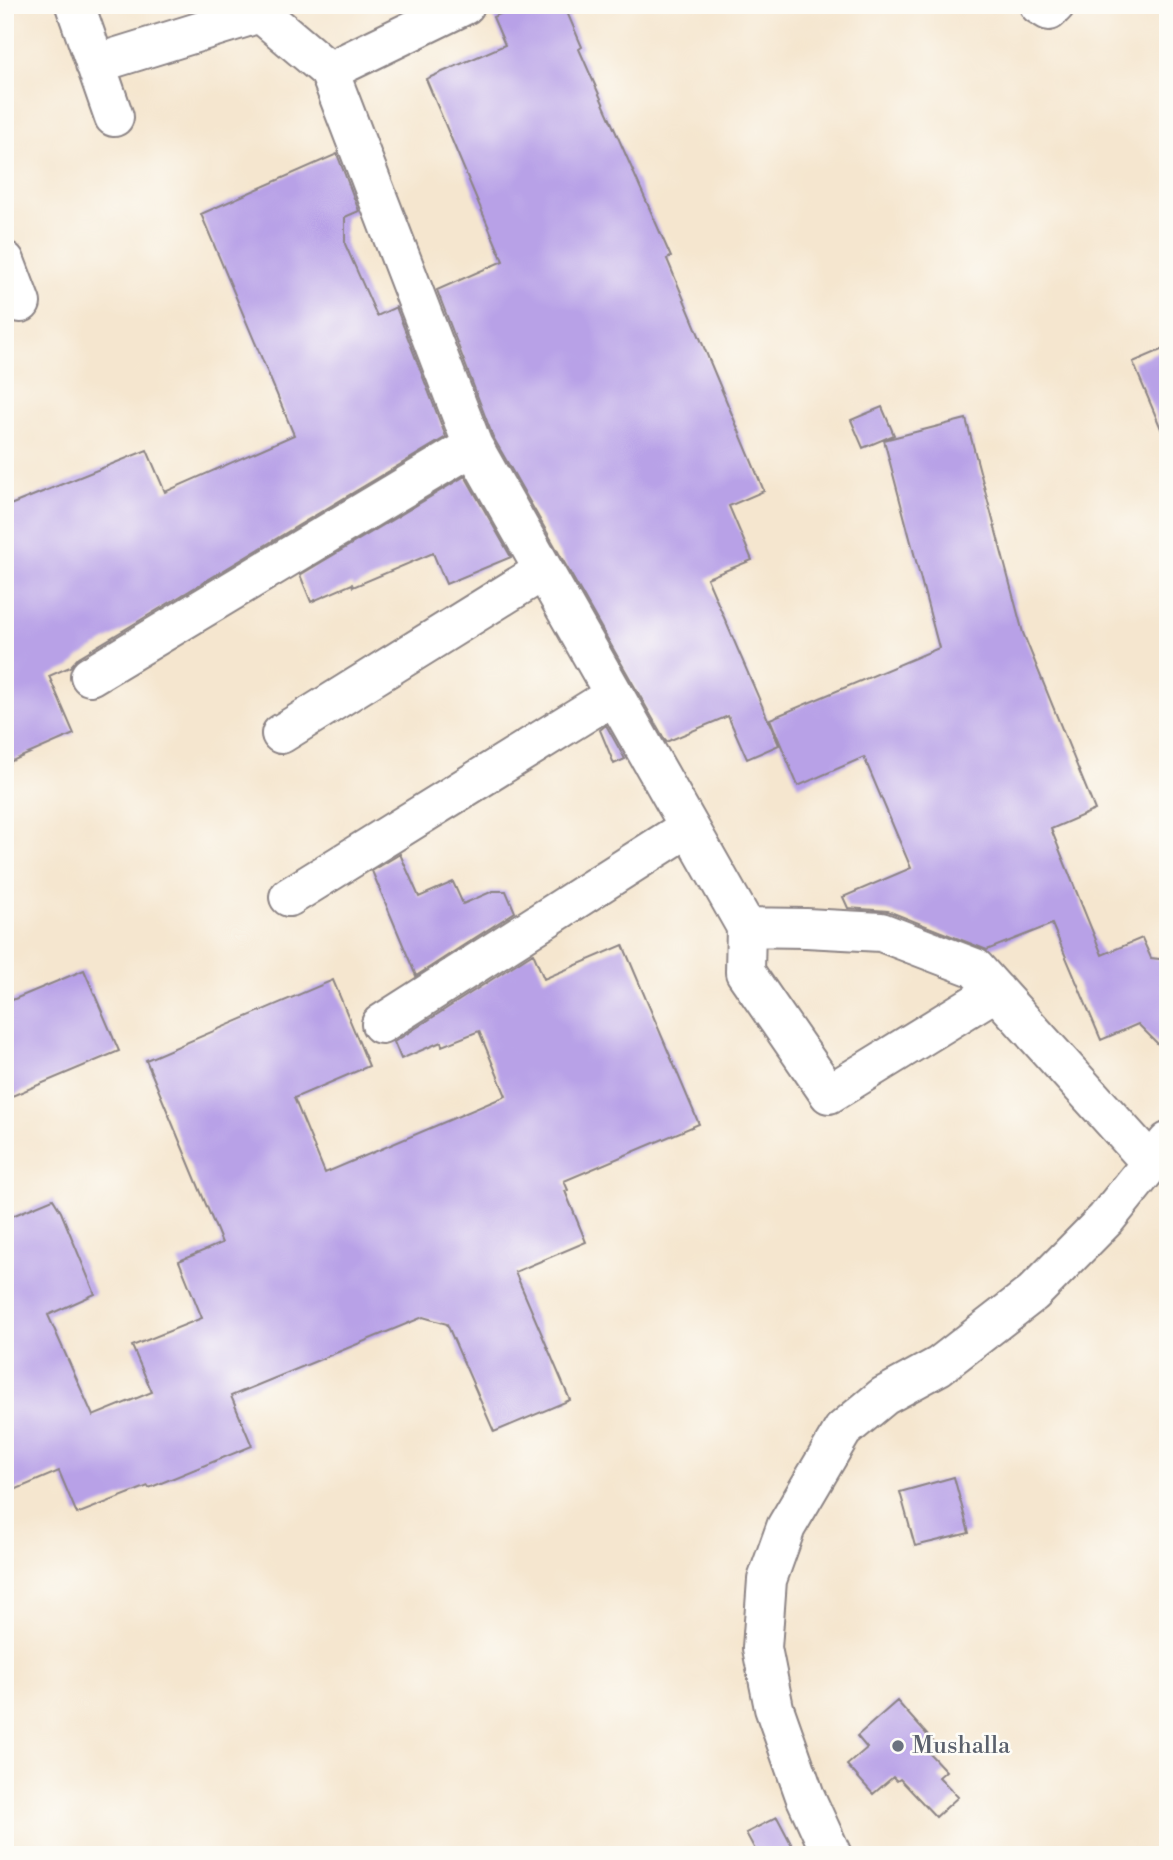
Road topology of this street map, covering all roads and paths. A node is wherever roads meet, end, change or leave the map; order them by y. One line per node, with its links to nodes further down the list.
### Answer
1 (75, 5): 6 (street)
2 (464, 5): 7 (street)
3 (1039, 5): 4 (street)
4 (1055, 5)
5 (255, 9): 6 (street); 7 (street)
6 (95, 64): 8 (street)
7 (329, 71): 11 (street)
8 (114, 117)
9 (5, 261): 10 (street)
10 (21, 303)
11 (473, 446): 12 (street); 13 (street)
12 (543, 571): 14 (street); 15 (street)
13 (90, 676)
14 (614, 695): 16 (street); 17 (street)
15 (281, 734)
16 (689, 827): 18 (street); 20 (street)
17 (289, 897)
18 (746, 927): 19 (street); 19 (street)
19 (996, 991): 21 (street)
20 (381, 1024)
21 (1159, 1153): 22 (street)
22 (832, 1855)

